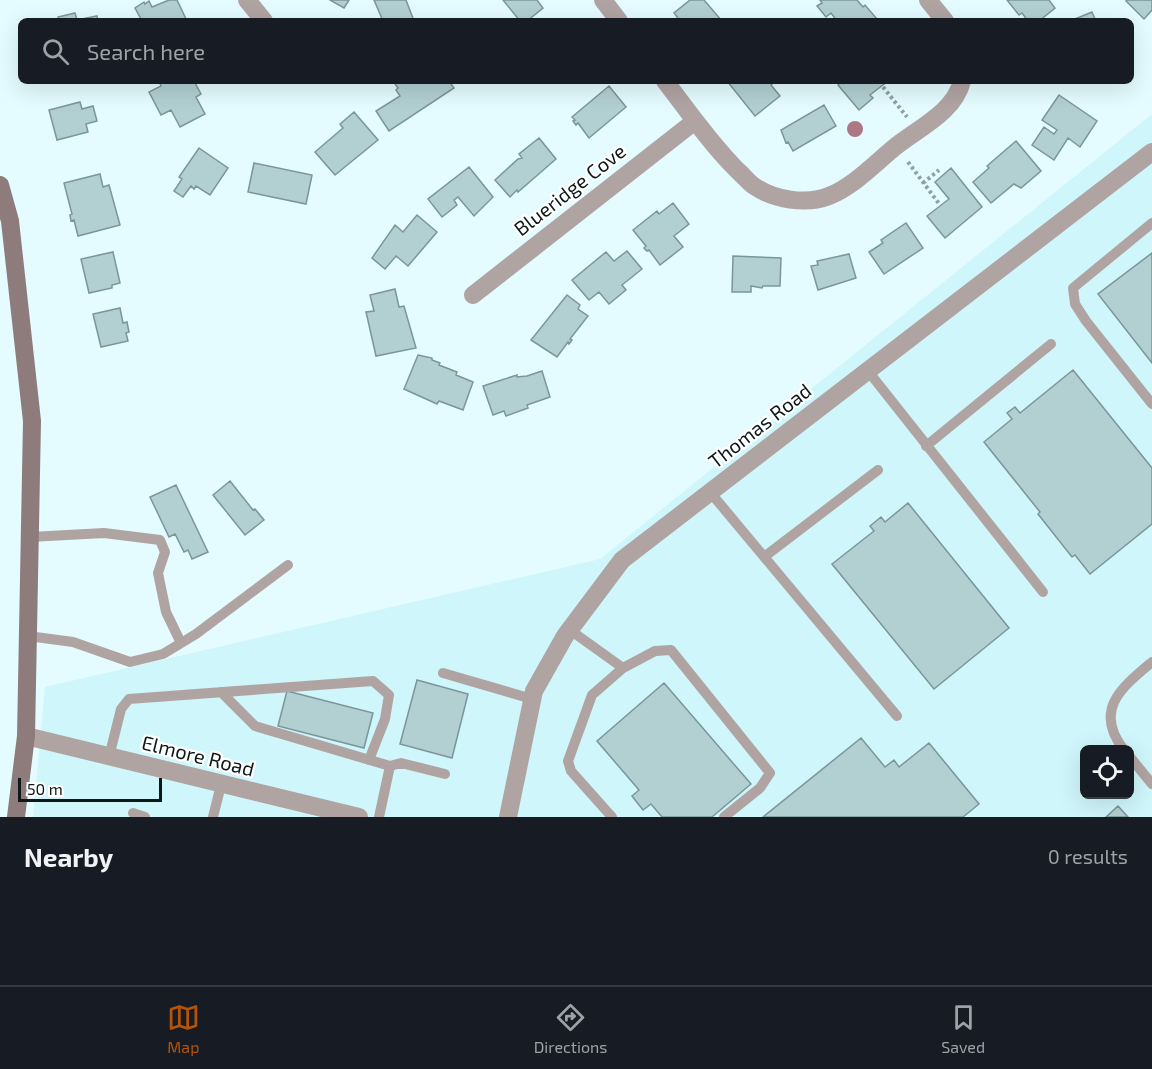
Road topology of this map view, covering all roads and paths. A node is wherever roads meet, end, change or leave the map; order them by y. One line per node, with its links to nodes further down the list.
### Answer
1 (247, 0): 4 (street)
2 (603, 0): 5 (street)
3 (928, 0): 6 (street)
4 (262, 18)
5 (617, 18)
6 (943, 18)
7 (666, 84): 11 (street)
8 (961, 84): 11 (street)
9 (883, 87): 10 (path)
10 (909, 120)
11 (695, 121): 19 (street, Blueridge Cove)
12 (1152, 152): 21 (street, Thomas Road)
13 (908, 162): 15 (path)
14 (939, 170): 15 (path)
15 (923, 183): 17 (path)
16 (0, 185): 26 (main road)
17 (940, 205)
18 (1152, 223): 22 (lane)
19 (472, 295)
20 (1051, 344): 23 (lane)
21 (868, 371): 23 (lane); 25 (street, Thomas Road)
22 (1152, 404)
23 (926, 446): 29 (lane)
24 (878, 470): 27 (lane)
25 (710, 492): 27 (lane); 30 (street, Thomas Road)
26 (30, 537): 31 (main road); 32 (lane)
27 (764, 557): 38 (lane)
28 (288, 565): 32 (lane)
29 (1042, 592)
30 (570, 630): 34 (lane); 37 (street, Thomas Road)
31 (28, 636): 32 (lane); 39 (main road)
32 (181, 642)
33 (1152, 662): 40 (lane)
34 (623, 668): 55 (lane); 56 (lane)
35 (443, 673): 37 (lane)
36 (221, 692): 41 (lane); 42 (lane); 42 (lane)
37 (532, 699): 54 (street, Thomas Road)
38 (897, 716)
39 (26, 736): 41 (street, Elmore Road); 49 (main road)
40 (1120, 745)
41 (109, 757): 47 (street, Elmore Road)
42 (369, 760): 44 (lane)
43 (1134, 762): 46 (lane)
44 (390, 766): 45 (lane); 53 (lane)
45 (445, 774)
46 (1152, 784)
47 (221, 785): 51 (lane); 52 (street, Elmore Road)
48 (133, 813): 50 (lane)
49 (16, 817)
50 (145, 817)
51 (213, 817)
52 (359, 817)
53 (379, 817)
54 (508, 817)
55 (612, 817)
56 (724, 817)

